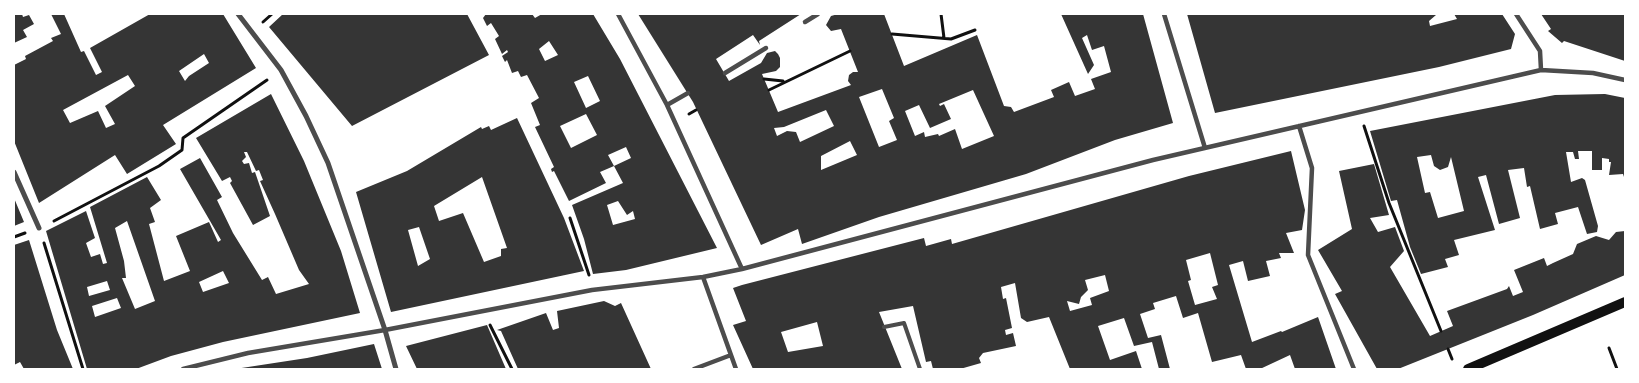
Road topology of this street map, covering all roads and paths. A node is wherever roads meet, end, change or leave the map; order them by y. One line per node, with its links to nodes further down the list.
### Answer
1 (238, 14): 13 (street)
2 (618, 14): 21 (street)
3 (818, 14): 7 (street)
4 (941, 14): 10 (path)
5 (1164, 14): 24 (street)
6 (1516, 14): 14 (street)
7 (805, 22)
8 (975, 30): 10 (path)
9 (892, 34): 10 (path)
10 (944, 38)
11 (766, 48): 15 (street)
12 (850, 51): 18 (path)
13 (280, 70): 27 (path); 35 (street)
14 (1540, 70): 17 (street); 22 (street)
15 (725, 73)
16 (764, 79): 18 (path)
17 (1625, 80)
18 (784, 81): 19 (path)
19 (769, 90)
20 (688, 93): 21 (street)
21 (667, 105): 29 (street)
22 (1360, 114): 23 (street); 36 (path)
23 (1299, 126): 24 (street); 46 (street)
24 (1205, 148): 29 (street)
25 (14, 172): 27 (street)
26 (570, 218): 31 (path)
27 (40, 228): 28 (path); 39 (path)
28 (14, 237)
29 (742, 269): 30 (street)
30 (703, 277): 31 (street); 38 (street)
31 (592, 290): 33 (street)
32 (1625, 302): 47 (main road)
33 (485, 311): 35 (street); 42 (path)
34 (884, 327): 45 (lane)
35 (385, 330): 40 (street); 41 (street)
36 (1441, 331)
37 (1609, 348): 48 (path)
38 (731, 355): 43 (street); 44 (street)
39 (83, 369)
40 (183, 369)
41 (396, 369)
42 (512, 369)
43 (694, 369)
44 (736, 369)
45 (920, 369)
46 (1354, 369)
47 (1468, 369)
48 (1618, 369)

